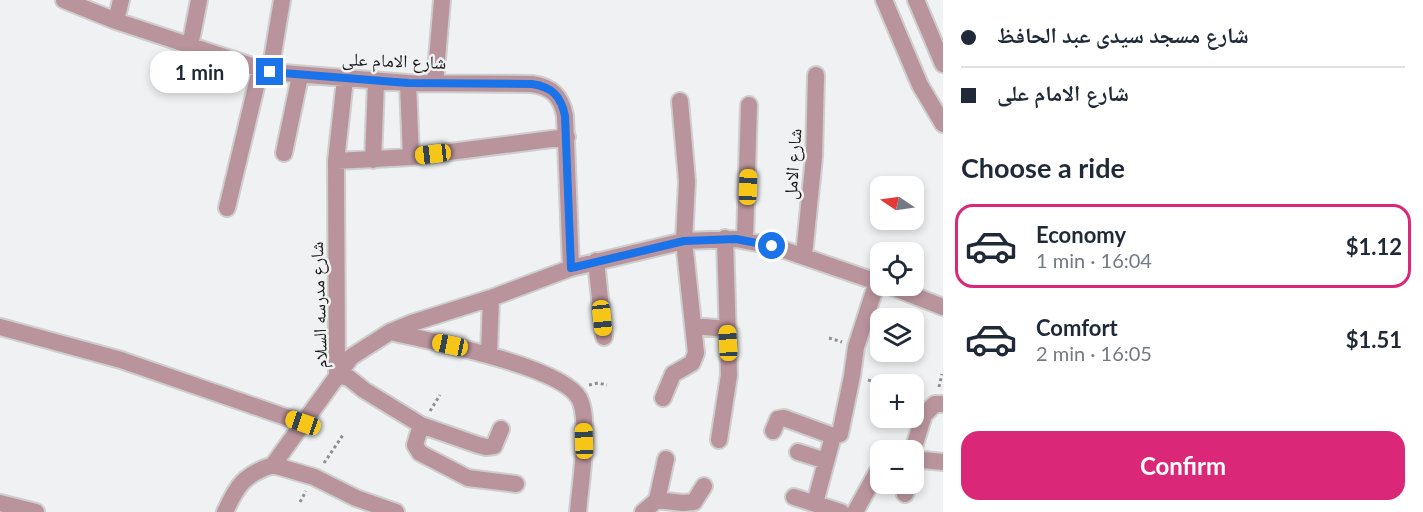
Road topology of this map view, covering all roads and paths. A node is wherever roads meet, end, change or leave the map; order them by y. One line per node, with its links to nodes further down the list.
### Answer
1 (64, 0): 8 (street, شارع الامام على)
2 (121, 0): 8 (street)
3 (199, 0): 9 (street)
4 (282, 0): 11 (street)
5 (442, 0): 17 (street)
6 (884, 0): 20 (street)
7 (916, 0): 10 (street)
8 (116, 21): 9 (street, شارع الامام على)
9 (190, 46): 11 (street, شارع الامام على)
10 (943, 64)
11 (265, 71): 13 (street, شارع الامام على); 26 (street)
12 (816, 75): 30 (street, شارع الامل)
13 (300, 76): 14 (street, شارع الامام على); 22 (street)
14 (345, 79): 15 (street, شارع الامام على); 25 (street, شارع مدرسه السلام)
15 (376, 82): 16 (street, شارع الامام على); 24 (street)
16 (408, 83): 17 (street, شارع الامام على); 23 (street)
17 (435, 83): 21 (street, شارع الامام على)
18 (680, 101): 29 (street)
19 (749, 105): 28 (street)
20 (943, 124)
21 (567, 138): 23 (street); 32 (street, شارع الامام على)
22 (284, 153)
23 (411, 157): 24 (street)
24 (373, 160): 25 (street)
25 (336, 161): 44 (street, شارع مدرسه السلام)
26 (227, 208)
27 (725, 238): 28 (street); 29 (street); 40 (street)
28 (745, 240): 30 (street)
29 (684, 241): 31 (street); 38 (street)
30 (804, 255): 33 (street)
31 (596, 261): 32 (street); 42 (street)
32 (571, 268): 36 (street)
33 (870, 279)
34 (877, 296): 51 (street)
35 (914, 296): 37 (street)
36 (491, 298): 41 (street); 43 (street)
37 (943, 308)
38 (694, 326): 40 (street); 45 (street)
39 (0, 327): 47 (street)
40 (727, 329): 52 (street)
41 (390, 332): 43 (street); 44 (street)
42 (604, 337)
43 (489, 354): 70 (street)
44 (337, 375): 47 (street); 48 (street, شارع مدرسه السلام)
45 (663, 398)
46 (943, 404): 53 (street)
47 (303, 423): 59 (street)
48 (421, 425): 49 (street, شارع مدرسه السلام); 60 (street)
49 (501, 429)
50 (773, 431): 51 (street)
51 (833, 436): 56 (street)
52 (719, 440)
53 (918, 440)
54 (798, 452): 56 (street)
55 (666, 459): 64 (street)
56 (826, 461): 66 (street)
57 (924, 461): 58 (street)
58 (943, 462)
59 (273, 465): 68 (street); 69 (street)
60 (516, 484)
61 (870, 485): 73 (street)
62 (704, 486): 64 (street)
63 (794, 497): 66 (street)
64 (657, 500): 71 (street)
65 (0, 503): 67 (street)
66 (815, 503): 72 (street)
67 (36, 512)
68 (225, 512)
69 (396, 512)
70 (578, 512)
71 (643, 512)
72 (842, 512)
73 (855, 512)

